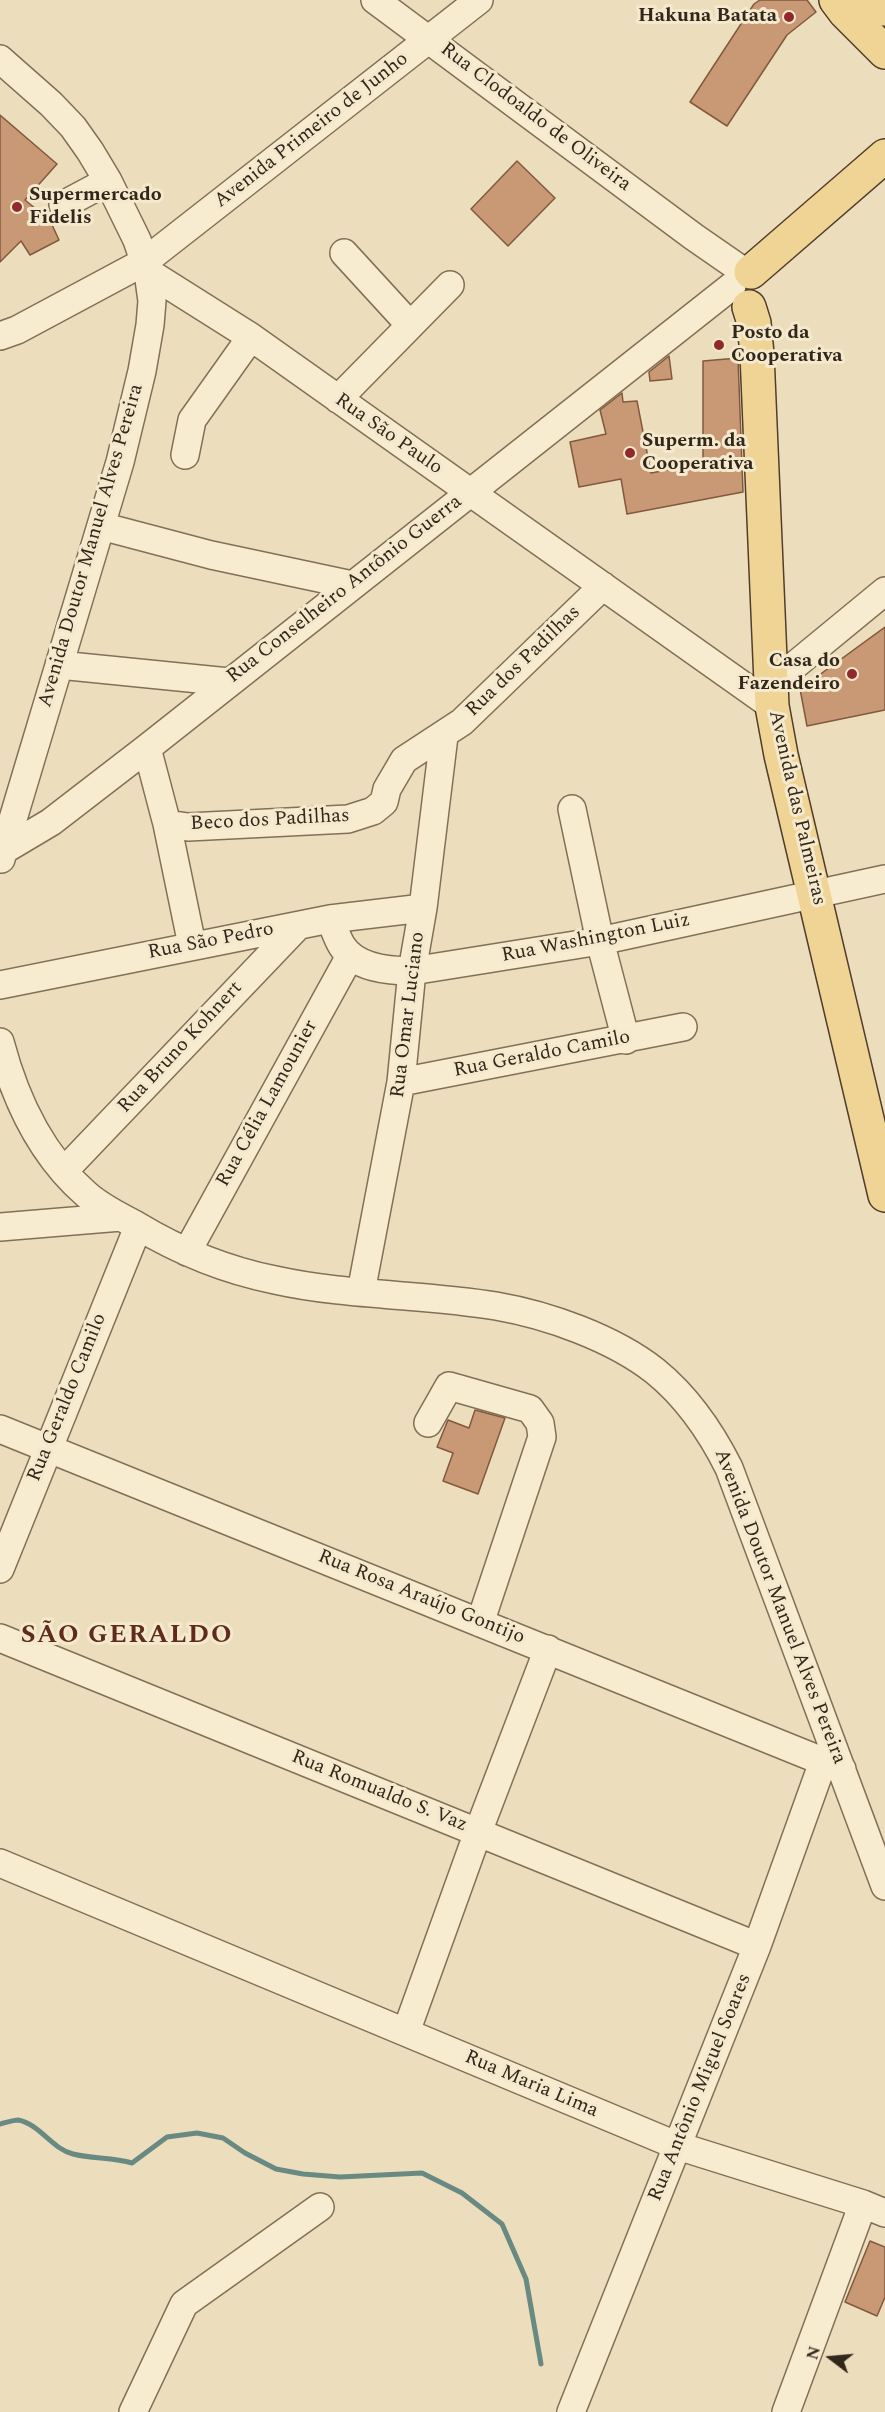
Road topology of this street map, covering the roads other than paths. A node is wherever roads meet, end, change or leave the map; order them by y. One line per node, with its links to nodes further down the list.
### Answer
1 (375, 0): 6 (street, Rua Clodoaldo de Oliveira)
2 (479, 0): 6 (street, Avenida Primeiro de Junho)
3 (836, 0): 7 (main road)
4 (867, 0): 5 (main road)
5 (885, 9)
6 (429, 39): 13 (street, Avenida Primeiro de Junho); 15 (street, Rua Clodoaldo de Oliveira)
7 (885, 52)
8 (0, 59): 10 (street, Avenida Doutor Manuel Alves Pereira)
9 (885, 156): 15 (main road)
10 (108, 181): 11 (street); 13 (street, Avenida Doutor Manuel Alves Pereira)
11 (63, 205)
12 (344, 253): 16 (street)
13 (146, 267): 17 (street, Avenida Primeiro de Junho); 18 (street, Rua São Paulo); 22 (street, Avenida Doutor Manuel Alves Pereira)
14 (450, 285): 16 (street)
15 (751, 285): 21 (street, Rua Conselheiro Antônio Guerra); 27 (main road, Avenida das Palmeiras); 29 (main road, Avenida das Palmeiras)
16 (410, 325): 19 (street)
17 (0, 336)
18 (251, 337): 19 (street, Rua São Paulo); 20 (street)
19 (338, 399): 21 (street, Rua São Paulo)
20 (185, 455)
21 (469, 492): 23 (street, Rua Conselheiro Antônio Guerra); 24 (street, Rua São Paulo)
22 (101, 526): 23 (street); 26 (street, Avenida Doutor Manuel Alves Pereira)
23 (352, 585): 28 (street, Rua Conselheiro Antônio Guerra)
24 (603, 586): 29 (street, Rua São Paulo); 30 (street, Rua dos Padilhas)
25 (885, 591): 27 (street)
26 (59, 665): 28 (street); 34 (street, Avenida Doutor Manuel Alves Pereira)
27 (789, 669): 36 (main road, Avenida das Palmeiras)
28 (229, 682): 31 (street, Rua Conselheiro Antônio Guerra)
29 (772, 706): 36 (main road, Avenida das Palmeiras)
30 (444, 736): 33 (street, Beco dos Padilhas); 37 (street, Rua Omar Luciano)
31 (147, 748): 33 (street); 34 (street, Rua Conselheiro Antônio Guerra)
32 (572, 809): 40 (street)
33 (167, 824): 41 (street)
34 (2, 856)
35 (885, 879): 36 (street, Rua Washington Luiz)
36 (824, 892): 40 (street, Rua Washington Luiz); 45 (main road, Avenida das Palmeiras)
37 (423, 908): 38 (street, Rua São Pedro); 43 (street, Rua Omar Luciano)
38 (330, 919): 39 (street, Rua São Pedro); 42 (street)
39 (298, 926): 41 (street, Rua São Pedro); 53 (street, Rua Bruno Kohnert)
40 (600, 941): 43 (street, Rua Washington Luiz); 47 (street)
41 (192, 945): 44 (street, Rua São Pedro)
42 (350, 956): 43 (street, Rua Washington Luiz); 57 (street, Rua Célia Lamounier)
43 (412, 972): 50 (street, Rua Omar Luciano)
44 (0, 985)
45 (850, 1004): 51 (main road, Avenida das Palmeiras); 52 (main road, Avenida das Palmeiras)
46 (683, 1027): 47 (street, Rua Geraldo Camilo)
47 (626, 1040): 50 (street, Rua Geraldo Camilo)
48 (0, 1042): 49 (street, Avenida Doutor Manuel Alves Pereira)
49 (4, 1067): 53 (street, Avenida Doutor Manuel Alves Pereira)
50 (401, 1082): 58 (street, Rua Omar Luciano)
51 (885, 1108)
52 (881, 1160): 54 (main road, Avenida das Palmeiras)
53 (64, 1171): 55 (street, Avenida Doutor Manuel Alves Pereira)
54 (885, 1195)
55 (130, 1222): 56 (street); 57 (street, Avenida Doutor Manuel Alves Pereira); 61 (street, Rua Geraldo Camilo)
56 (0, 1227)
57 (187, 1252): 58 (street, Avenida Doutor Manuel Alves Pereira)
58 (360, 1292): 66 (street, Avenida Doutor Manuel Alves Pereira)
59 (428, 1423): 63 (street)
60 (0, 1429): 61 (street, Rua Rosa Araújo Gontijo)
61 (48, 1447): 62 (street, Rua Geraldo Camilo); 63 (street, Rua Rosa Araújo Gontijo)
62 (0, 1569)
63 (480, 1623): 65 (street, Rua Rosa Araújo Gontijo)
64 (0, 1638): 67 (street, Rua Romualdo S. Vaz)
65 (548, 1649): 66 (street, Rua Rosa Araújo Gontijo); 67 (street)
66 (832, 1765): 69 (street, Avenida Doutor Manuel Alves Pereira); 70 (street, Rua Antônio Miguel Soares)
67 (478, 1832): 70 (street, Rua Romualdo S. Vaz); 71 (street)
68 (0, 1863): 71 (street, Rua Maria Lima)
69 (885, 1886)
70 (757, 1946): 72 (street, Rua Antônio Miguel Soares)
71 (406, 2032): 72 (street, Rua Maria Lima)
72 (678, 2146): 74 (street, Rua Maria Lima); 76 (street, Rua Antônio Miguel Soares)
73 (320, 2208): 75 (street)
74 (874, 2208): 77 (street, Rua Maria Lima)
75 (133, 2412)
76 (571, 2412)
77 (786, 2412)

